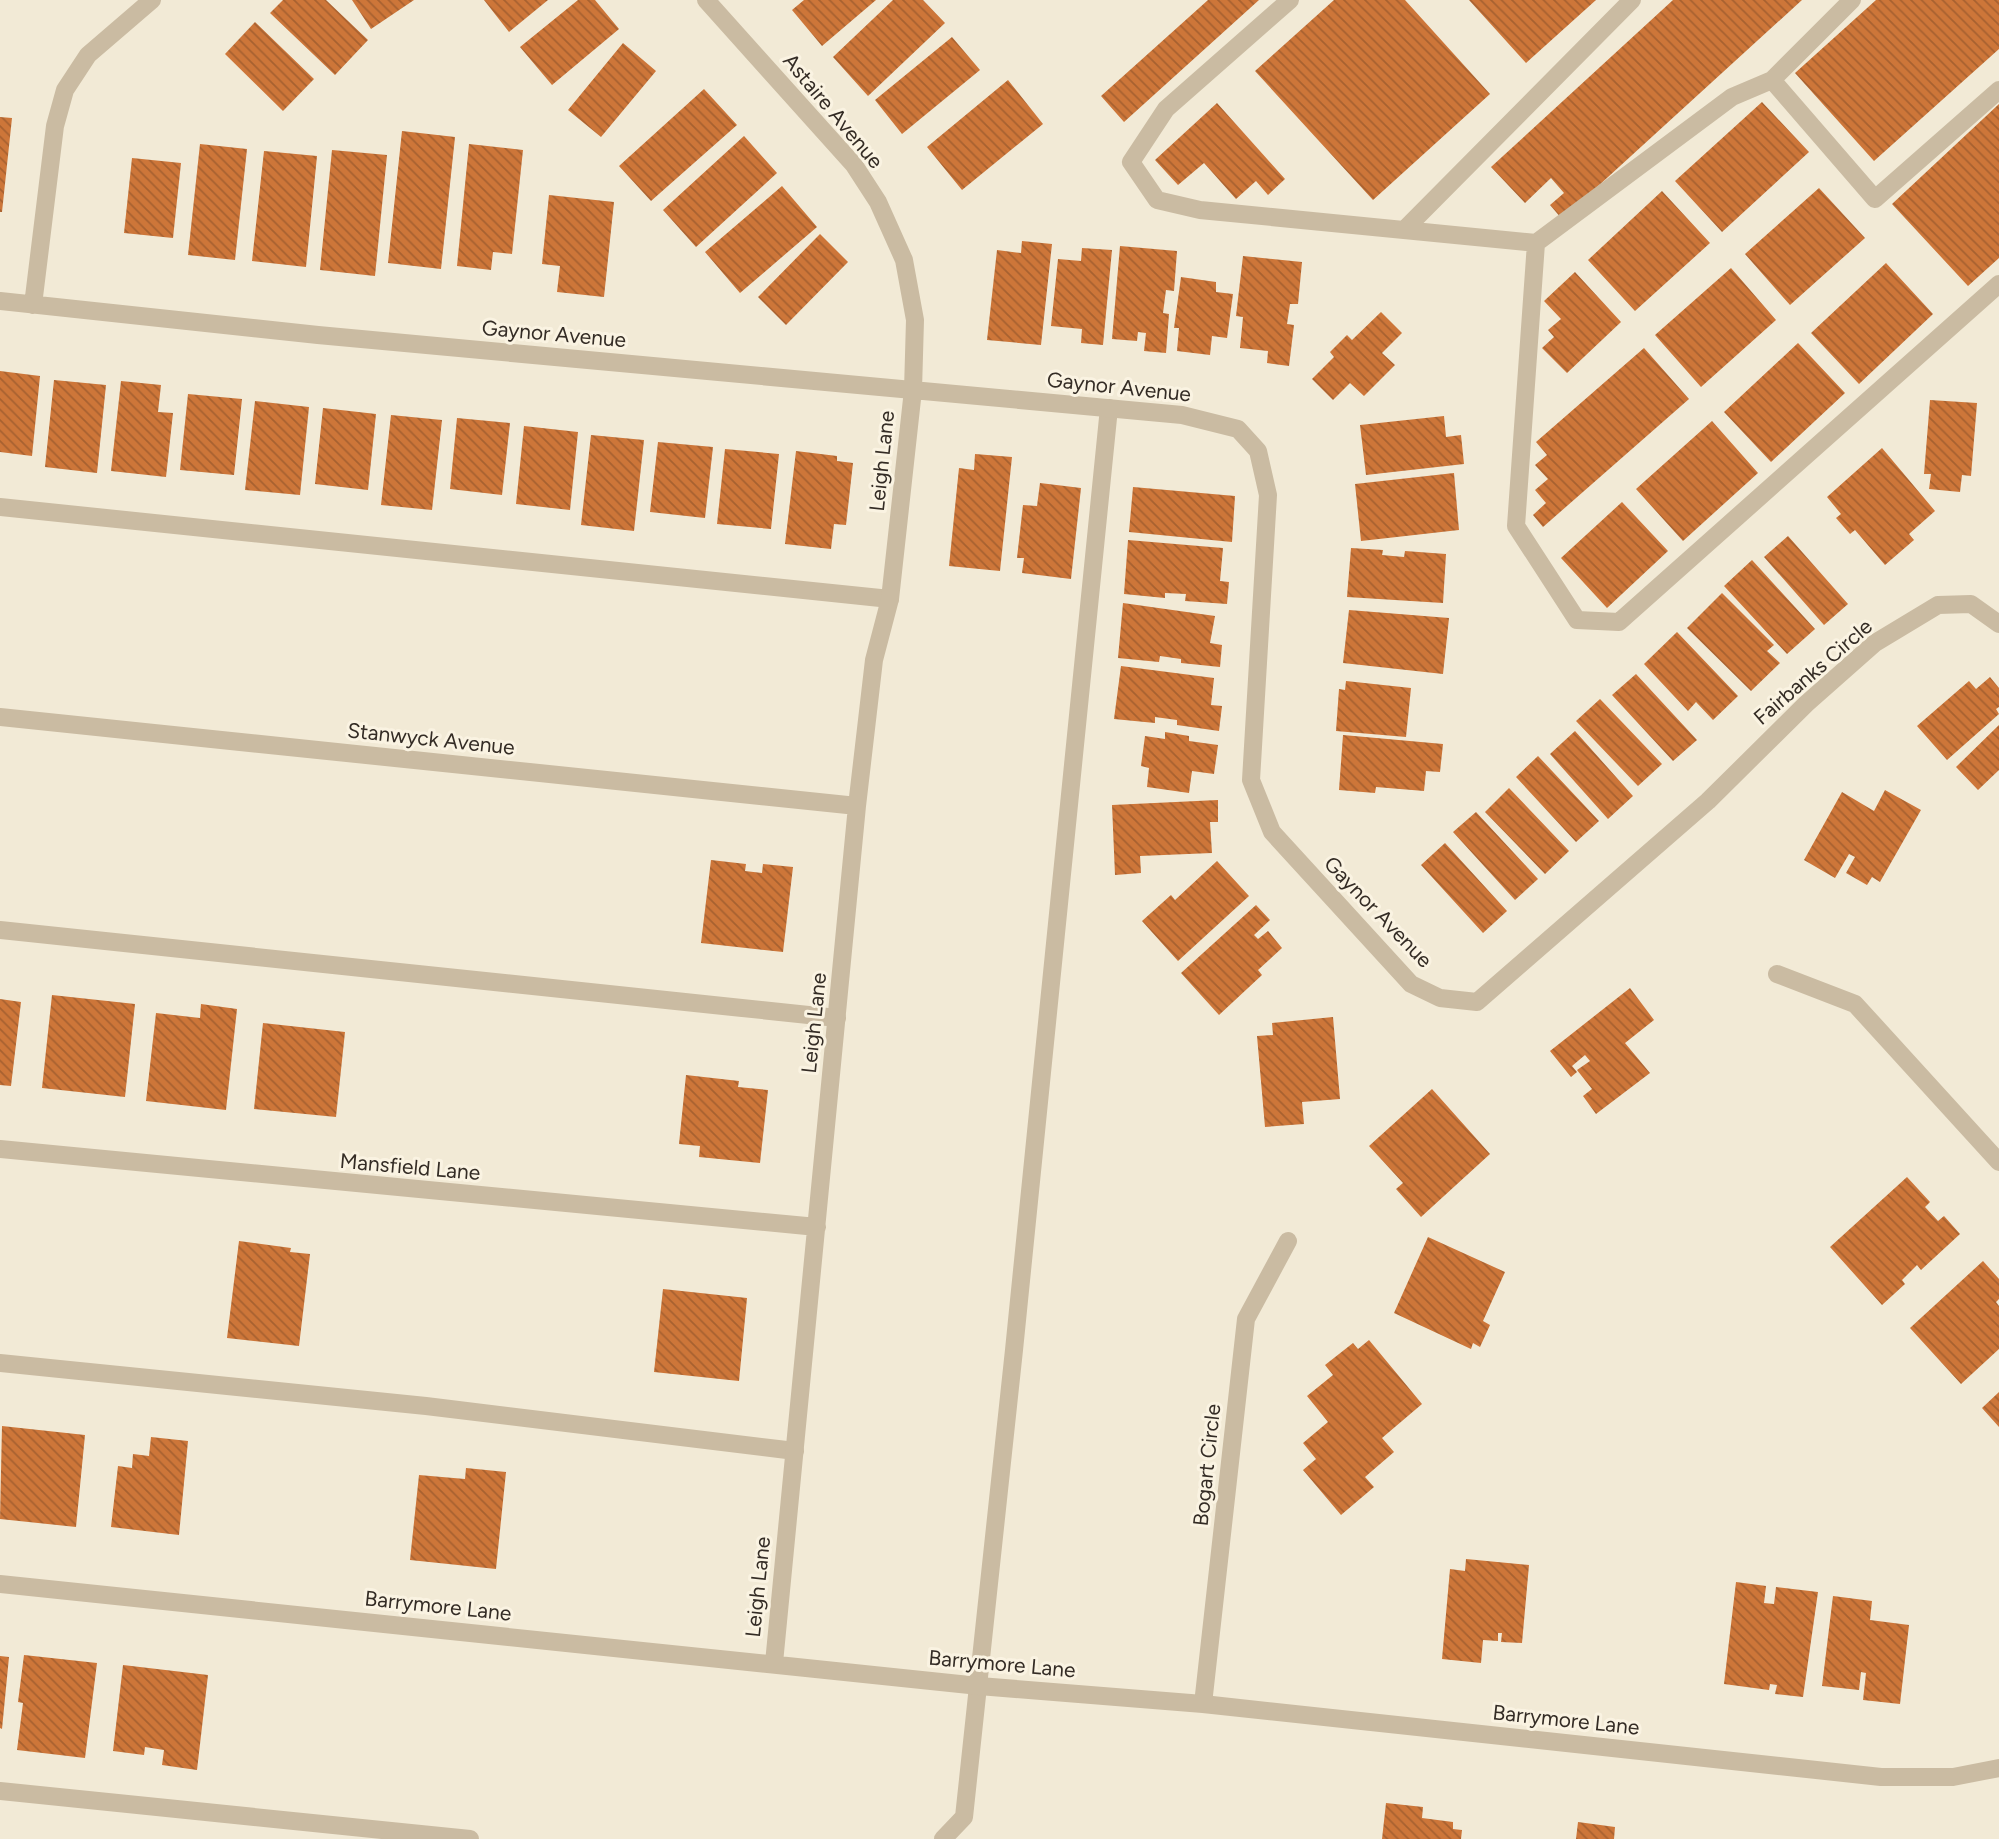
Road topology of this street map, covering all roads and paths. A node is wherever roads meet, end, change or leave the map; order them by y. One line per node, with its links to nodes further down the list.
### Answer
1 (152, 0): 12 (street)
2 (706, 0): 13 (street, Astaire Avenue)
3 (1290, 0): 8 (street)
4 (1632, 0): 8 (street)
5 (1853, 0): 6 (street)
6 (1772, 80): 7 (street); 9 (street)
7 (1999, 90)
8 (1404, 230): 9 (street)
9 (1536, 243): 10 (street)
10 (1999, 284)
11 (0, 302): 12 (street, Gaynor Avenue)
12 (33, 305): 13 (street, Gaynor Avenue)
13 (913, 390): 14 (street, Gaynor Avenue); 16 (street, Leigh Lane)
14 (1109, 408): 19 (street, Gaynor Avenue); 32 (street)
15 (0, 507): 16 (street)
16 (890, 599): 20 (street, Leigh Lane)
17 (1999, 624): 19 (street, Fairbanks Circle)
18 (0, 717): 20 (street, Stanwyck Avenue)
19 (1708, 802)
20 (857, 806): 23 (street, Leigh Lane)
21 (0, 930): 23 (street)
22 (1777, 974): 25 (street)
23 (837, 1018): 26 (street, Leigh Lane)
24 (0, 1149): 26 (street, Mansfield Lane)
25 (1999, 1162)
26 (817, 1227): 29 (street, Leigh Lane)
27 (1287, 1241): 33 (street, Bogart Circle)
28 (0, 1363): 29 (street)
29 (794, 1451): 31 (street, Leigh Lane)
30 (0, 1584): 31 (street, Barrymore Lane)
31 (774, 1663): 32 (street, Barrymore Lane)
32 (979, 1686): 33 (street, Barrymore Lane); 37 (street)
33 (1203, 1704): 34 (street, Barrymore Lane)
34 (1999, 1768)
35 (0, 1791): 36 (street)
36 (470, 1839)
37 (943, 1839)

